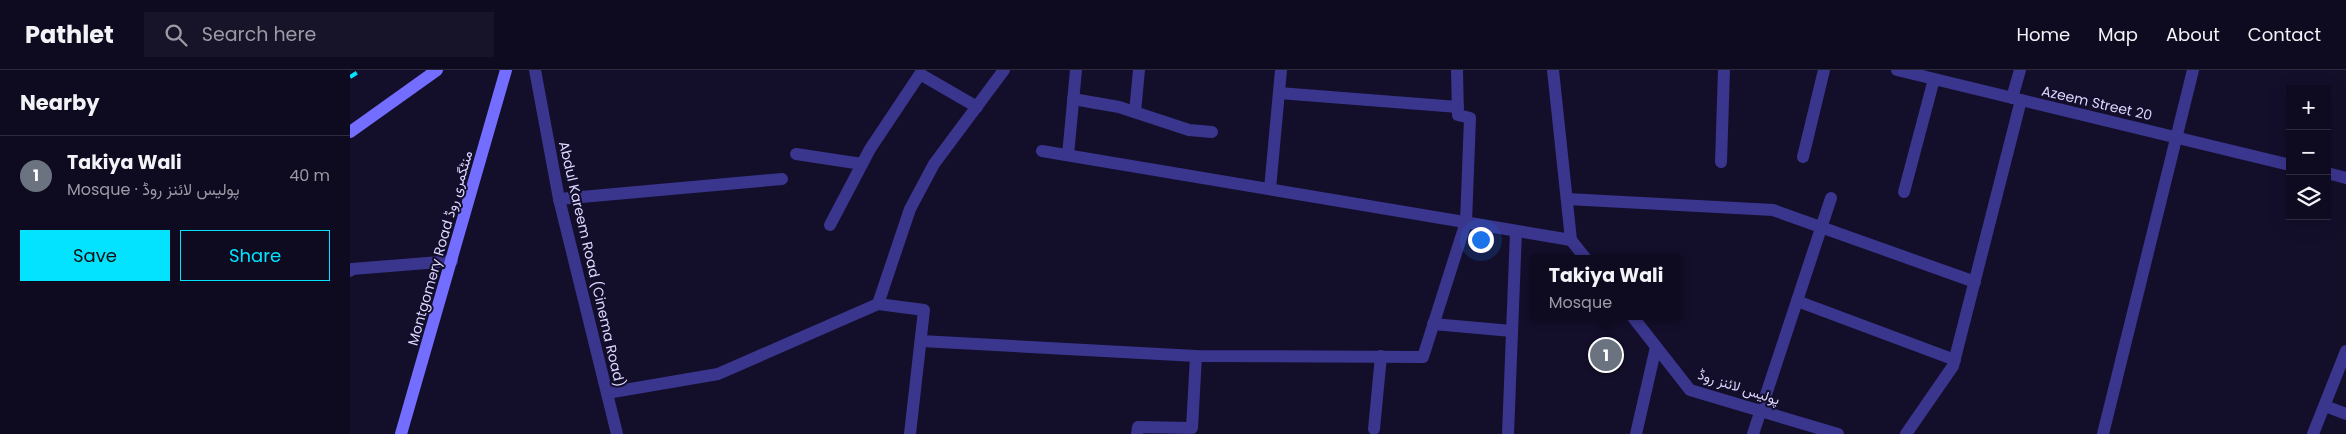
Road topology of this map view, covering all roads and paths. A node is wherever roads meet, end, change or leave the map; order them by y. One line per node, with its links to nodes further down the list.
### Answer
1 (437, 70): 22 (main road)
2 (506, 70): 46 (main road, Montgomery Road منٹگمری روڈ)
3 (535, 70): 38 (street, Abdul Kareem Road (Cinema Road))
4 (1004, 70): 19 (street)
5 (1076, 70): 18 (street)
6 (1139, 70): 21 (street)
7 (1281, 70): 16 (street)
8 (1457, 70): 20 (street)
9 (1553, 70): 39 (street)
10 (1724, 70): 29 (street)
11 (1824, 70): 28 (street)
12 (1897, 70): 15 (street, Azeem Street 20)
13 (2020, 70): 17 (street)
14 (2193, 70): 24 (street)
15 (1934, 79): 17 (street, Azeem Street 20); 36 (street)
16 (1279, 93): 20 (street); 35 (street)
17 (2016, 99): 24 (street, Azeem Street 20); 48 (street)
18 (1073, 100): 21 (street); 27 (street)
19 (977, 107): 31 (street); 50 (street)
20 (1458, 107): 40 (street)
21 (1135, 112): 23 (street)
22 (350, 132)
23 (1212, 132)
24 (2176, 138): 30 (street, Azeem Street 20); 74 (street)
25 (1042, 150): 27 (street)
26 (796, 154): 31 (street)
27 (1068, 155): 35 (street)
28 (1804, 157)
29 (1721, 162)
30 (2286, 163)
31 (862, 164): 41 (street)
32 (2331, 174): 33 (street)
33 (2346, 178)
34 (782, 179): 38 (street)
35 (1270, 189): 40 (street)
36 (1904, 192)
37 (1831, 198): 42 (street)
38 (559, 199): 60 (street, Abdul Kareem Road (Cinema Road))
39 (1567, 199): 42 (street); 44 (street)
40 (1466, 222): 43 (street); 52 (street)
41 (830, 224)
42 (1822, 226): 48 (street); 49 (street)
43 (1516, 231): 44 (street); 53 (street)
44 (1571, 240): 45 (street)
45 (1583, 255)
46 (452, 261): 47 (street); 65 (main road, Montgomery Road منٹگمری روڈ)
47 (350, 271)
48 (1975, 282): 59 (street)
49 (1797, 301): 59 (street); 62 (street)
50 (878, 304): 54 (street); 60 (street)
51 (1635, 320): 55 (street, پولیس لائنز روڈ)
52 (1433, 324): 53 (street); 58 (street)
53 (1512, 331): 69 (street)
54 (921, 341): 57 (street); 67 (street)
55 (1656, 347): 62 (street, پولیس لائنز روڈ); 70 (street)
56 (2346, 351): 61 (street)
57 (1196, 356): 58 (street); 68 (street)
58 (1381, 356): 64 (street)
59 (1955, 360): 73 (street)
60 (607, 393): 66 (street, Abdul Kareem Road (Cinema Road))
61 (2325, 406): 63 (street); 75 (street)
62 (1761, 411): 71 (street); 72 (street, پولیس لائنز روڈ)
63 (2346, 414)
64 (1374, 429)
65 (401, 434)
66 (617, 434)
67 (910, 434)
68 (1138, 434)
69 (1508, 434)
70 (1636, 434)
71 (1753, 434)
72 (1838, 434)
73 (1906, 434)
74 (2102, 434)
75 (2313, 434)

